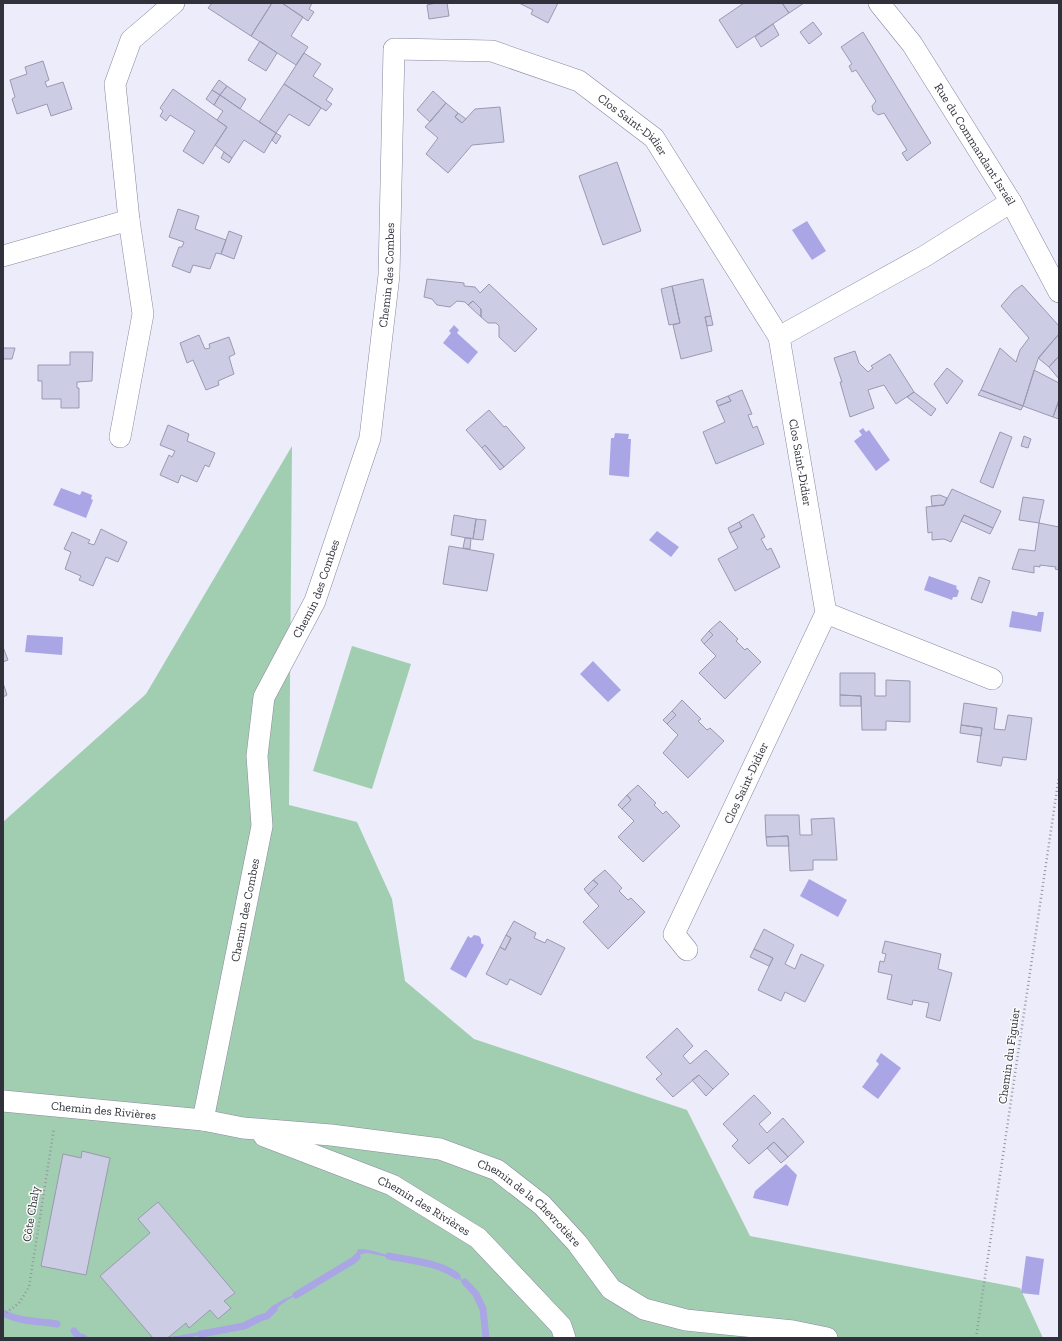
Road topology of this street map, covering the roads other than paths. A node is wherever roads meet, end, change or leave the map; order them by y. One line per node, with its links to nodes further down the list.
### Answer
1 (174, 3): 5 (street)
2 (879, 3): 4 (street, Rue du Commandant Israël)
3 (394, 49): 8 (street, Clos Saint-Didier); 14 (street, Chemin des Combes)
4 (1011, 202): 7 (street, Rue du Commandant Israël); 8 (street)
5 (129, 220): 6 (street); 9 (street)
6 (3, 256)
7 (1059, 292)
8 (780, 336): 10 (street, Clos Saint-Didier)
9 (120, 438)
10 (826, 613): 11 (street); 12 (street, Clos Saint-Didier)
11 (992, 679)
12 (687, 950)
13 (3, 1100): 14 (street, Chemin des Rivières)
14 (203, 1120): 15 (street, Chemin de la Chevrotière)
15 (243, 1128): 16 (street, Chemin des Rivières); 17 (street, Chemin de la Chevrotière)
16 (565, 1338)
17 (826, 1338)

